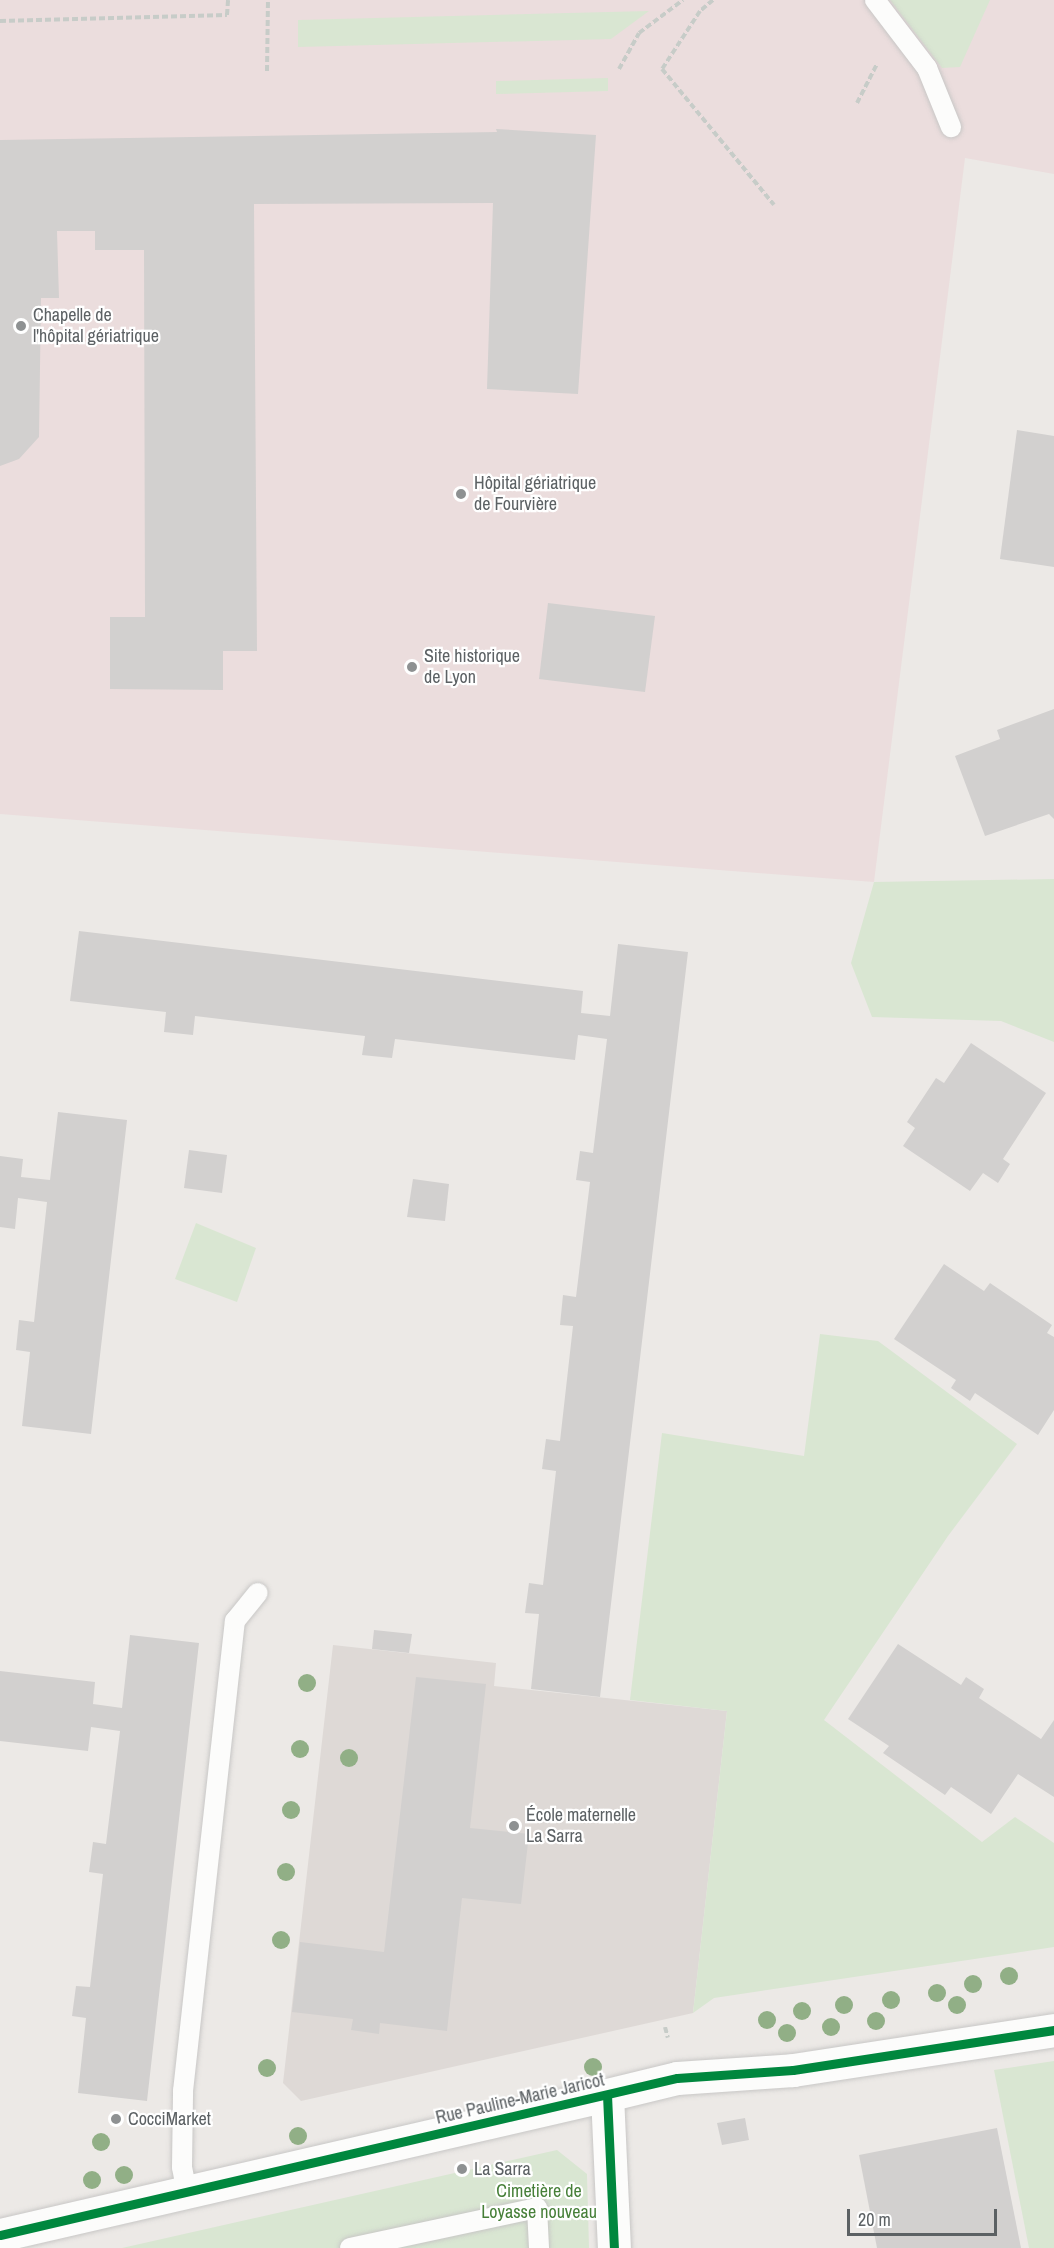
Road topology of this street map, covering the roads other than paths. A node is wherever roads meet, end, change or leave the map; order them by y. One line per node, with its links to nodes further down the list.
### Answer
1 (875, 0): 2 (lane)
2 (951, 127)
3 (258, 1593): 6 (lane)
4 (1054, 2030): 5 (street, Rue Pauline-Marie Jaricot)
5 (607, 2095): 6 (street, Rue Pauline-Marie Jaricot); 10 (street)
6 (187, 2193): 7 (street, Rue Pauline-Marie Jaricot)
7 (0, 2235)
8 (350, 2248): 9 (lane)
9 (539, 2248)
10 (614, 2248)

